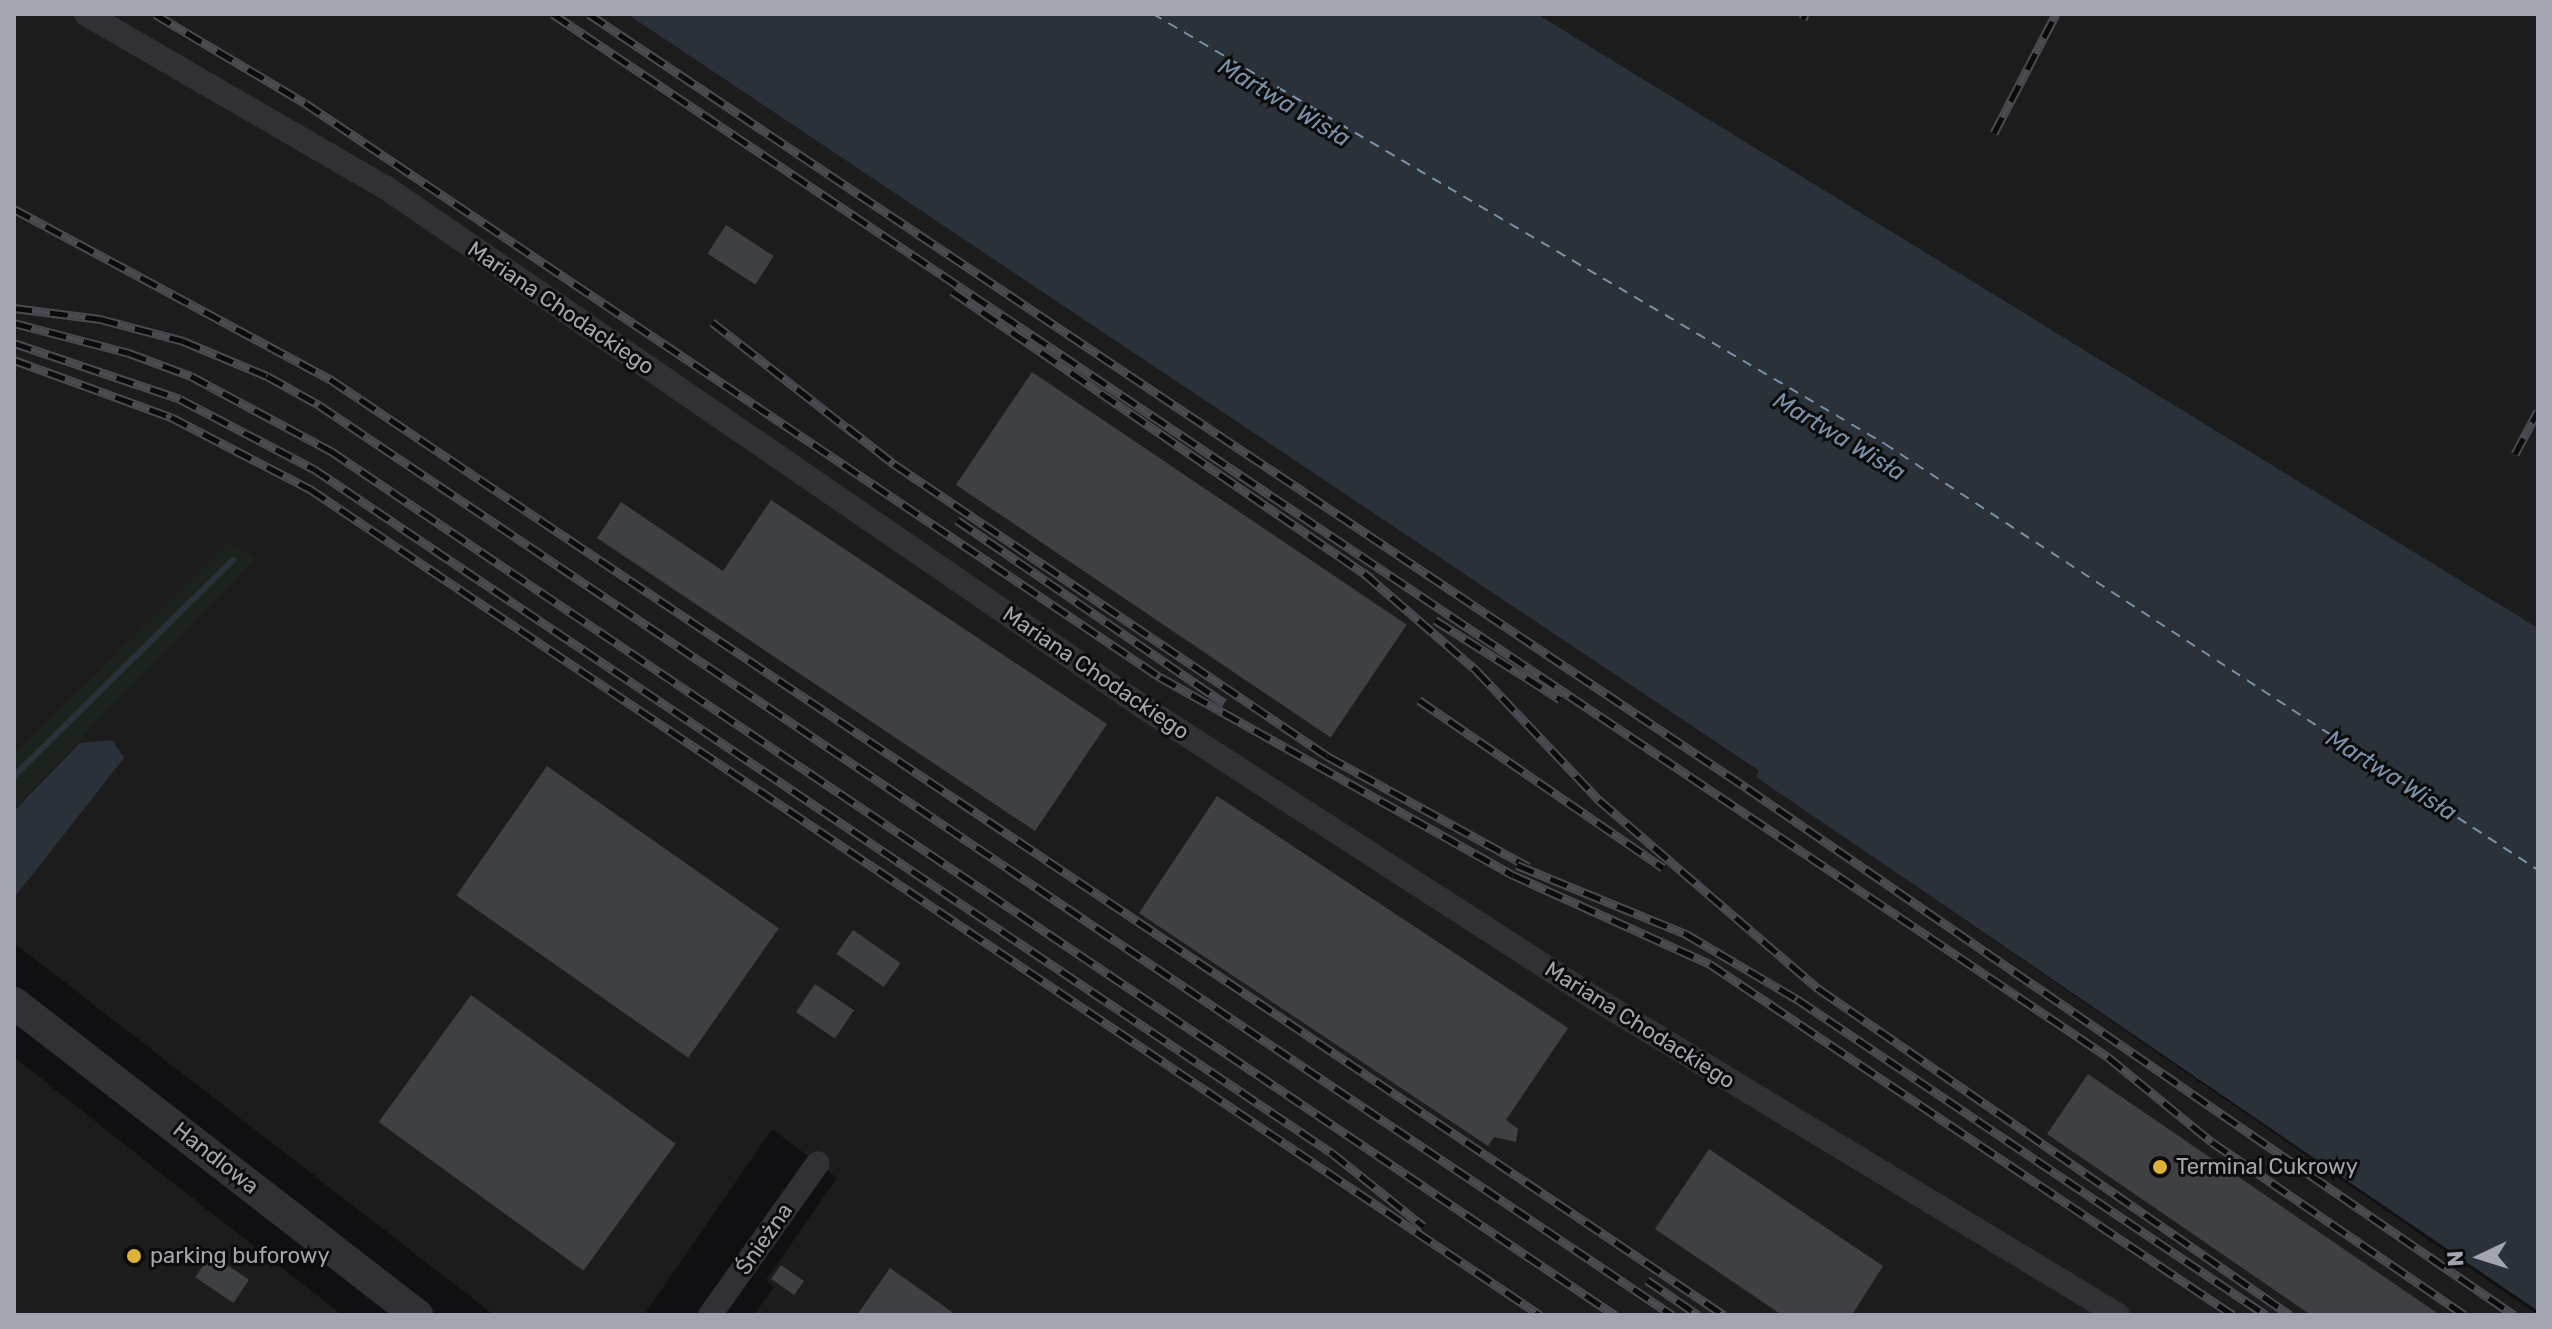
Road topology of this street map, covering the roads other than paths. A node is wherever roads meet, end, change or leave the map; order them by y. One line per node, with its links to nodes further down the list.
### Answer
1 (86, 14): 6 (street, Mariana Chodackiego)
2 (14, 1003): 4 (street, Handlowa)
3 (818, 1163): 5 (street, Śnieżna)
4 (417, 1315)
5 (710, 1315)
6 (2118, 1315)

